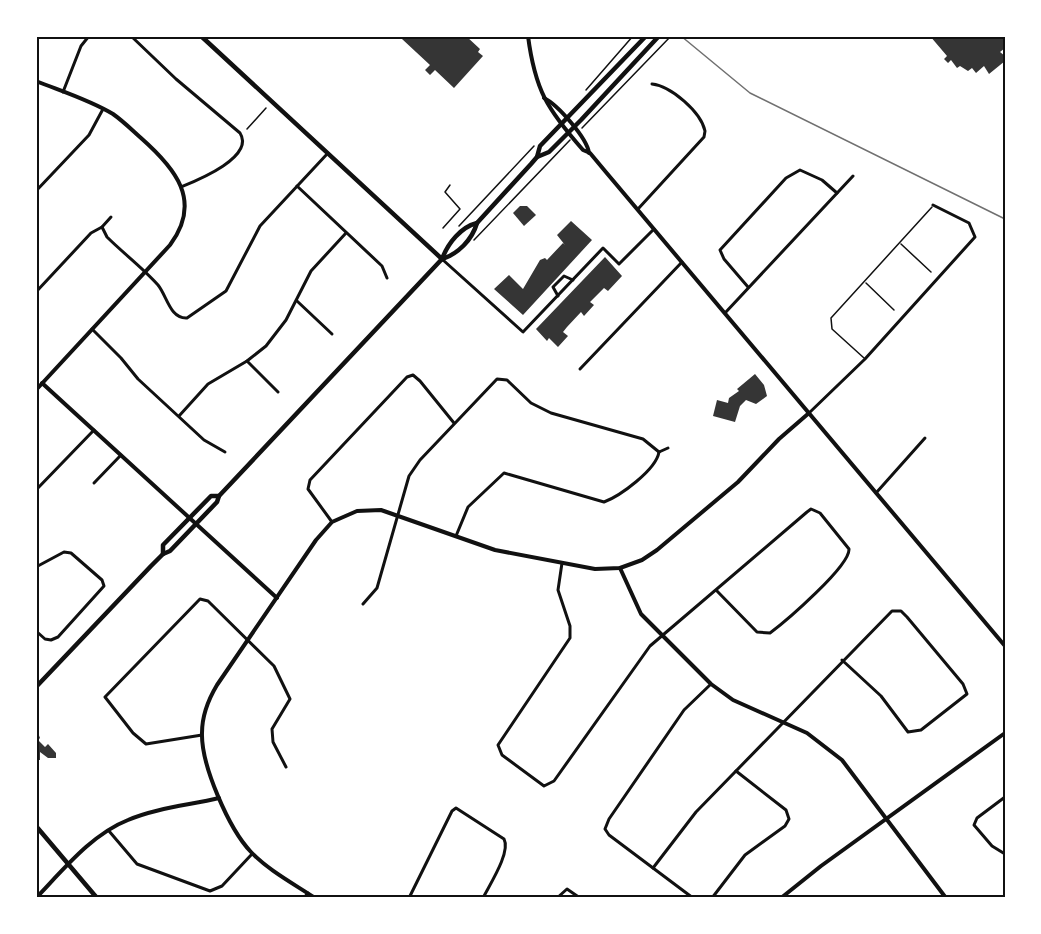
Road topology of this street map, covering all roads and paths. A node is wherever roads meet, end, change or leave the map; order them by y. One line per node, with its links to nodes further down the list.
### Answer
1 (89, 36): 11 (street)
2 (131, 36): 28 (street)
3 (201, 36): 22 (main road)
4 (528, 36): 13 (street)
5 (633, 36): 12 (path)
6 (646, 36): 16 (main road)
7 (659, 36): 19 (main road)
8 (671, 36): 19 (path)
9 (36, 81): 11 (street)
10 (652, 84): 32 (street)
11 (63, 92): 15 (street)
12 (583, 93)
13 (544, 98): 16 (street); 17 (street)
14 (266, 108): 18 (path)
15 (103, 109): 28 (street); 29 (street)
16 (567, 119): 17 (main road); 19 (street)
17 (562, 125): 20 (street); 24 (main road)
18 (247, 129)
19 (576, 130): 20 (main road); 23 (street)
20 (570, 135): 23 (street); 24 (main road); 40 (path)
21 (538, 142): 35 (path)
22 (328, 153): 27 (street); 42 (main road)
23 (590, 153): 32 (street)
24 (537, 157): 34 (main road)
25 (853, 176): 30 (street)
26 (450, 185): 37 (lane)
27 (297, 186): 39 (street); 45 (street)
28 (181, 187): 45 (street)
29 (36, 190)
30 (837, 193): 49 (street); 49 (street)
31 (933, 205): 41 (lane); 57 (street)
32 (637, 209): 38 (street)
33 (111, 217): 36 (street)
34 (477, 223): 42 (main road); 42 (main road)
35 (460, 226)
36 (102, 227): 45 (street); 50 (street)
37 (442, 228)
38 (654, 229): 43 (street); 47 (street)
39 (346, 233): 46 (street); 52 (street)
40 (472, 242)
41 (901, 244): 44 (lane); 48 (lane)
42 (441, 259): 51 (street); 75 (main road)
43 (682, 262): 54 (street); 59 (street)
44 (931, 272)
45 (145, 273): 55 (street)
46 (387, 278)
47 (573, 280): 51 (street); 51 (street)
48 (865, 282): 53 (lane); 57 (lane)
49 (748, 286): 54 (street)
50 (36, 292)
51 (558, 296)
52 (297, 301): 56 (street); 58 (street)
53 (894, 310)
54 (725, 313): 63 (street)
55 (92, 329): 60 (street); 64 (street)
56 (332, 334)
57 (864, 359): 63 (street)
58 (247, 361): 62 (street); 64 (street)
59 (580, 369)
60 (42, 383): 61 (street); 66 (street)
61 (36, 390)
62 (278, 392)
63 (809, 413): 74 (street); 84 (street)
64 (179, 416): 69 (street)
65 (454, 423): 70 (street); 76 (street); 78 (street)
66 (94, 430): 71 (street); 73 (street)
67 (925, 438): 74 (street)
68 (668, 448): 70 (street)
69 (225, 452)
70 (659, 452): 80 (street)
71 (121, 455): 72 (street); 77 (street)
72 (94, 483)
73 (36, 490)
74 (876, 493): 91 (street)
75 (219, 496): 77 (main road); 79 (main road)
76 (397, 516): 78 (street); 80 (street); 87 (street)
77 (190, 518): 79 (street); 81 (main road)
78 (332, 522): 86 (street)
79 (196, 524): 81 (main road); 86 (street)
80 (456, 537): 82 (street)
81 (163, 554): 94 (main road)
82 (562, 563): 84 (street); 89 (street)
83 (36, 567): 88 (street)
84 (620, 568): 89 (street)
85 (716, 590): 85 (street); 89 (street)
86 (277, 598): 90 (street)
87 (363, 604)
88 (36, 631)
89 (661, 636): 93 (street)
90 (247, 641): 97 (street); 97 (street); 98 (street)
91 (1005, 646)
92 (842, 660): 92 (street); 95 (street)
93 (711, 684): 95 (street); 108 (street)
94 (36, 687)
95 (783, 723): 99 (street); 102 (street)
96 (1005, 733): 102 (street)
97 (202, 735): 101 (street)
98 (286, 767)
99 (736, 771): 108 (street); 119 (street)
100 (1005, 797): 106 (street)
101 (219, 798): 104 (street); 105 (street)
102 (887, 819): 120 (street); 121 (street)
103 (37, 830): 107 (main road)
104 (109, 831): 105 (street); 107 (street)
105 (252, 854): 109 (street)
106 (1005, 854)
107 (69, 864): 110 (street); 111 (main road)
108 (653, 868): 118 (street)
109 (308, 893): 112 (street); 113 (street)
110 (36, 898)
111 (97, 898)
112 (304, 898)
113 (315, 898)
114 (409, 898): 115 (street)
115 (483, 898)
116 (557, 898): 117 (street)
117 (580, 898)
118 (693, 898)
119 (712, 898)
120 (782, 898)
121 (946, 898)

